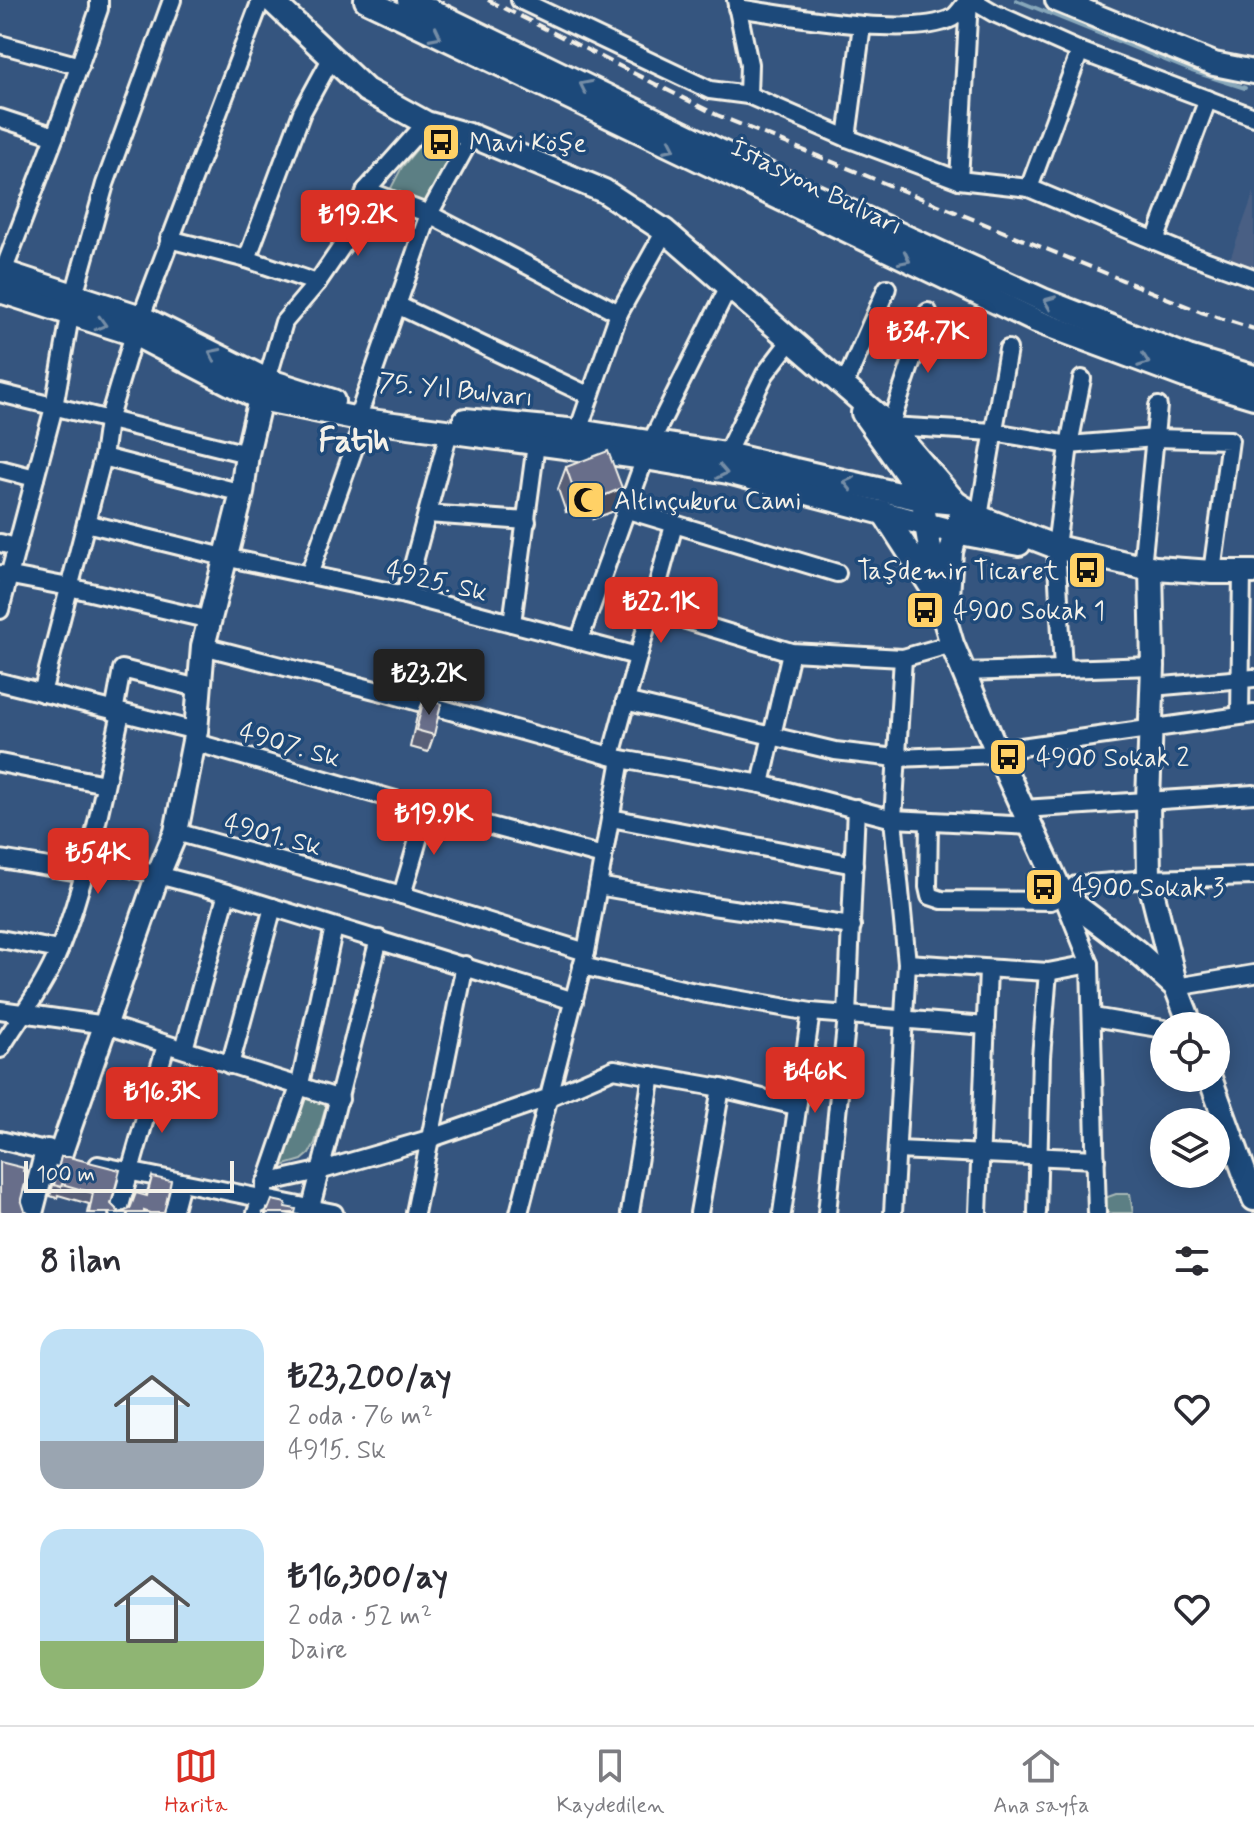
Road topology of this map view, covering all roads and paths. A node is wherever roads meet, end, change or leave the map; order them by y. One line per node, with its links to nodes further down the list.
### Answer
1 (99, 0): 16 (street)
2 (172, 0): 39 (street)
3 (261, 0): 31 (street)
4 (271, 0): 15 (street)
5 (366, 0): 52 (street, İstasyon Bulvarı, one-way to 52)
6 (409, 0): 46 (street, İstasyon Bulvarı, one-way to 6)
7 (520, 0): 11 (street)
8 (969, 0): 12 (street); 14 (street); 26 (street)
9 (1057, 0): 17 (street)
10 (736, 4): 12 (street); 18 (street)
11 (545, 6): 18 (street)
12 (862, 25): 25 (street)
13 (0, 44): 16 (street)
14 (1080, 51): 19 (street); 27 (street)
15 (332, 57): 22 (street); 33 (street)
16 (80, 66): 23 (street)
17 (1254, 72)
18 (748, 95): 25 (street)
19 (1208, 99): 20 (street); 32 (street)
20 (1254, 117)
21 (0, 118): 23 (street)
22 (426, 123): 24 (street); 28 (street)
23 (55, 136): 34 (street)
24 (472, 136): 29 (street); 30 (street)
25 (847, 138): 26 (street)
26 (959, 180): 27 (street)
27 (1029, 188): 32 (street)
28 (366, 190): 29 (street); 36 (street)
29 (429, 214): 40 (street); 42 (street)
30 (665, 231): 37 (street); 42 (street)
31 (169, 239): 33 (street); 43 (street)
32 (1155, 241): 35 (street)
33 (247, 259): 36 (street)
34 (1, 278): 39 (street, 75. Yıl Bulvarı)
35 (1254, 278)
36 (317, 283): 48 (street)
37 (729, 286): 44 (street); 64 (street)
38 (887, 288): 49 (street)
39 (72, 305): 43 (street, 75. Yıl Bulvarı); 54 (street)
40 (397, 305): 51 (street); 55 (street)
41 (928, 312): 57 (street)
42 (619, 313): 51 (street)
43 (138, 326): 48 (street, 75. Yıl Bulvarı); 56 (street)
44 (791, 340): 49 (street); 66 (street)
45 (1008, 349): 60 (street)
46 (1254, 377)
47 (1082, 379): 63 (street)
48 (263, 389): 55 (street, 75. Yıl Bulvarı); 65 (street)
49 (847, 391): 57 (street); 71 (street)
50 (0, 393): 54 (street)
51 (588, 395): 58 (street)
52 (1254, 397)
53 (1158, 406): 61 (street)
54 (54, 407): 56 (street); 69 (street)
55 (362, 414): 58 (street, 75. Yıl Bulvarı); 59 (street, 75. Yıl Bulvarı); 90 (street)
56 (108, 421): 65 (street); 67 (street)
57 (890, 426): 60 (street); 72 (street)
58 (578, 431): 64 (street, 75. Yıl Bulvarı)
59 (449, 432): 62 (street, 75. Yıl Bulvarı); 75 (street)
60 (994, 432): 63 (street); 76 (street)
61 (1155, 438): 63 (street); 85 (street); 86 (street)
62 (536, 444): 64 (street, 75. Yıl Bulvarı); 77 (street)
63 (1069, 445): 83 (street)
64 (648, 450): 66 (street, 75. Yıl Bulvarı); 73 (street); 74 (street, one-way to 74)
65 (247, 454): 70 (street)
66 (726, 454): 71 (street, 75. Yıl Bulvarı, one-way to 66)
67 (103, 457): 70 (street); 78 (street)
68 (0, 469): 69 (street)
69 (35, 478): 82 (street)
70 (242, 493): 84 (street)
71 (925, 500): 72 (street, 75. Yıl Bulvarı); 79 (street)
72 (956, 503): 76 (street); 81 (street)
73 (628, 510): 80 (street); 99 (street)
74 (883, 512): 79 (street); 93 (street)
75 (427, 514): 77 (street); 92 (street)
76 (979, 517): 83 (street)
77 (527, 521): 97 (street)
78 (86, 523): 84 (street, 4925. Sk); 91 (street)
79 (927, 524): 81 (street); 93 (street)
80 (674, 525): 88 (street); 94 (street)
81 (955, 532): 83 (street); 98 (street)
82 (8, 545): 89 (street)
83 (1056, 547): 85 (street); 104 (street)
84 (224, 557): 90 (street, 4925. Sk); 96 (street)
85 (1146, 567): 86 (street); 106 (street)
86 (1212, 572): 87 (street)
87 (1248, 572): 107 (street)
88 (837, 573)
89 (6, 574): 91 (street); 95 (street)
90 (309, 575): 92 (street, 4925. Sk)
91 (69, 587): 96 (street); 110 (street)
92 (405, 595): 97 (street, 4925. Sk)
93 (938, 597): 98 (street)
94 (650, 609): 101 (street); 102 (street)
95 (0, 610)
96 (210, 620): 100 (street)
97 (512, 623): 99 (street, 4925. Sk)
98 (951, 637): 103 (street); 105 (street)
99 (579, 641): 102 (street, 4925. Sk)
100 (203, 646): 109 (street); 118 (street)
101 (791, 652): 103 (street); 116 (street)
102 (637, 656): 111 (street)
103 (903, 658): 119 (street)
104 (1063, 669): 105 (street); 106 (street)
105 (964, 672): 117 (street)
106 (1153, 676): 107 (street); 114 (street)
107 (1247, 678): 113 (street)
108 (0, 682): 110 (street, 4907. Sk)
109 (198, 688): 112 (street); 115 (street)
110 (42, 693): 112 (street, 4907. Sk)
111 (625, 701): 116 (street); 118 (street)
112 (118, 713): 115 (street, 4907. Sk); 121 (street)
113 (1247, 714): 114 (street)
114 (1152, 728): 117 (street); 124 (street)
115 (195, 736): 126 (street, 4907. Sk); 131 (street)
116 (773, 738): 119 (street); 122 (street)
117 (1006, 751): 119 (street); 128 (street)
118 (616, 757): 122 (street); 127 (street)
119 (896, 758): 129 (street)
120 (0, 763): 121 (street)
121 (105, 784): 134 (street)
122 (761, 784): 125 (street)
123 (1254, 794): 124 (street)
124 (1148, 800): 128 (street); 138 (street)
125 (856, 808): 129 (street); 135 (street)
126 (427, 809): 132 (street, 4907. Sk); 141 (street)
127 (611, 818): 132 (street); 135 (street)
128 (1026, 818): 130 (street); 142 (street)
129 (893, 819): 130 (street); 150 (street)
130 (929, 821): 142 (street)
131 (176, 832): 137 (street); 141 (street, 4901. Sk)
132 (603, 856): 139 (street)
133 (0, 859): 134 (street)
134 (87, 865): 137 (street); 148 (street)
135 (854, 865): 144 (street)
136 (1254, 876): 138 (street)
137 (157, 877): 140 (street); 165 (street)
138 (1149, 879): 142 (street); 156 (street)
139 (598, 886): 144 (street); 149 (street)
140 (227, 893): 143 (street); 170 (street)
141 (402, 895): 149 (street, 4901. Sk)
142 (1063, 896): 151 (street); 156 (street)
143 (273, 907): 145 (street); 171 (street)
144 (852, 926): 162 (street)
145 (334, 927): 147 (street); 173 (street)
146 (0, 939): 148 (street)
147 (379, 939): 152 (street); 177 (street)
148 (59, 950): 161 (street)
149 (584, 959): 157 (street); 159 (street, 4901. Sk)
150 (907, 963): 153 (street); 164 (street)
151 (1090, 964): 154 (street); 163 (street)
152 (465, 965): 157 (street); 179 (street)
153 (988, 970): 154 (street); 166 (street)
154 (1048, 972): 182 (street)
155 (1254, 974): 156 (street)
156 (1176, 987): 160 (street)
157 (574, 1001): 176 (street)
158 (0, 1010): 161 (street)
159 (811, 1012): 162 (street, 4901. Sk); 178 (street)
160 (1186, 1012)
161 (21, 1014): 165 (street); 169 (street)
162 (847, 1016): 164 (street, 4901. Sk); 201 (street)
163 (1093, 1017): 167 (street); 185 (street)
164 (905, 1019): 166 (street, 4901. Sk); 181 (street)
165 (106, 1025): 168 (street); 184 (street)
166 (986, 1026): 183 (street)
167 (1150, 1027)
168 (166, 1045): 170 (street); 187 (street)
169 (0, 1049)
170 (184, 1049): 171 (street)
171 (230, 1065): 173 (street)
172 (652, 1075): 174 (street); 176 (street); 198 (street)
173 (300, 1084): 177 (street); 189 (street)
174 (721, 1088): 178 (street); 199 (street)
175 (1215, 1092): 190 (street)
176 (547, 1098): 179 (street); 197 (street)
177 (340, 1099): 186 (street)
178 (796, 1106): 200 (street)
179 (429, 1139): 186 (street); 196 (street)
180 (0, 1140): 184 (street)
181 (897, 1150): 183 (street); 202 (street)
182 (1039, 1155): 183 (street); 185 (street); 204 (street)
183 (981, 1156): 203 (street)
184 (67, 1157): 187 (street); 192 (street)
185 (1096, 1159): 205 (street)
186 (319, 1171): 189 (street); 191 (street)
187 (130, 1173): 188 (street); 193 (street)
188 (181, 1183): 189 (street); 194 (street)
189 (260, 1197): 191 (street)
190 (1254, 1199)
191 (311, 1207): 195 (street)
192 (31, 1213)
193 (118, 1213)
194 (173, 1213)
195 (334, 1213)
196 (415, 1213)
197 (519, 1213)
198 (630, 1213)
199 (699, 1213)
200 (782, 1213)
201 (827, 1213)
202 (893, 1213)
203 (978, 1213)
204 (1037, 1213)
205 (1097, 1213)

